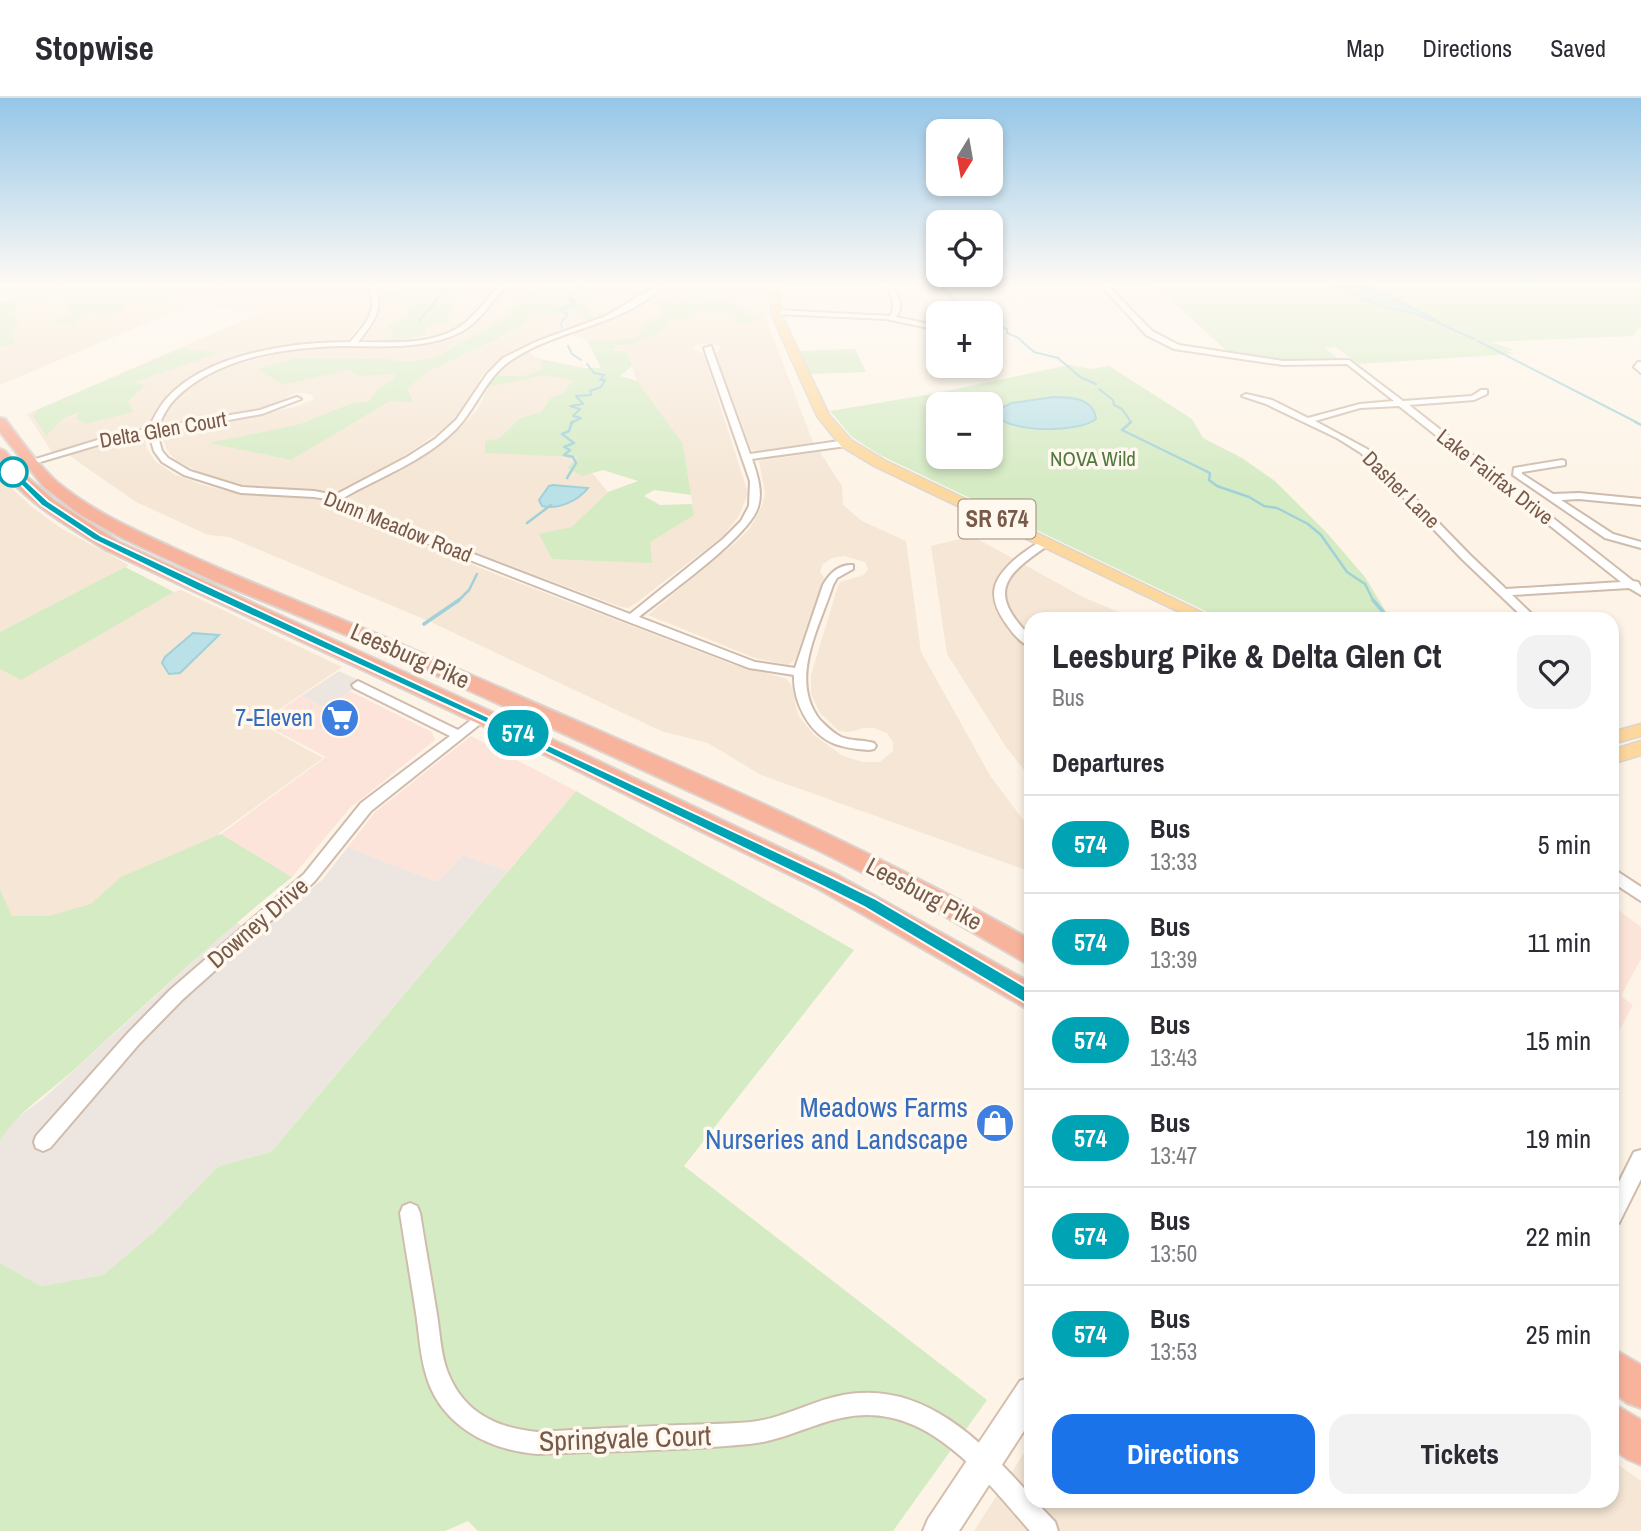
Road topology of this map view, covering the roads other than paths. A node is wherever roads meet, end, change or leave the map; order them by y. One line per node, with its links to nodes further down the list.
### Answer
1 (272, 353): 14 (street)
2 (518, 353): 21 (street)
3 (710, 353): 16 (street)
4 (793, 353): 15 (main road, SR 674)
5 (1216, 353): 11 (street, Lake Fairfax Drive)
6 (1641, 364): 7 (street)
7 (1641, 371)
8 (1484, 392): 11 (street)
9 (1246, 396): 12 (street, Dasher Lane)
10 (297, 399): 14 (street, Delta Glen Court)
11 (1403, 404): 12 (street); 26 (street, Lake Fairfax Drive)
12 (1309, 421): 27 (street, Dasher Lane)
13 (0, 422): 17 (highway, Leesburg Pike)
14 (152, 430): 17 (street, Delta Glen Court); 21 (street, Dunn Meadow Road)
15 (846, 443): 16 (street); 23 (main road, SR 674)
16 (747, 457): 31 (street)
17 (30, 462): 19 (main road); 44 (highway, Leesburg Pike)
18 (1562, 463): 20 (street)
19 (3, 465): 35 (highway, Leesburg Pike)
20 (1554, 497): 22 (street); 24 (street)
21 (336, 498): 31 (street, Dunn Meadow Road)
22 (1641, 502)
23 (1046, 542): 29 (main road, SR 674); 32 (street)
24 (1641, 545)
25 (849, 567): 33 (street)
26 (1636, 584): 27 (street); 28 (street, Lake Fairfax Drive)
27 (1503, 592): 30 (street, Dasher Lane)
28 (1641, 592)
29 (1193, 612)
30 (1524, 612)
31 (630, 619): 33 (street, Dunn Meadow Road)
32 (1024, 636)
33 (800, 672): 39 (street)
34 (358, 685): 37 (street)
35 (483, 717): 37 (street, Downey Drive); 45 (highway, Leesburg Pike)
36 (1641, 730): 38 (main road)
37 (458, 736): 46 (street, Downey Drive)
38 (1619, 736)
39 (869, 746)
40 (1641, 748): 41 (main road)
41 (1619, 755)
42 (1619, 879): 43 (street)
43 (1641, 895)
44 (1024, 950)
45 (1024, 994)
46 (43, 1142)
47 (1641, 1159): 48 (street)
48 (1619, 1202)
49 (410, 1213): 55 (street, Springvale Court)
50 (1619, 1372): 51 (highway)
51 (1641, 1389)
52 (1024, 1403): 55 (main road)
53 (1619, 1428): 54 (highway)
54 (1641, 1445)
55 (984, 1464): 56 (street, Springvale Court); 58 (main road)
56 (1024, 1507)
57 (1025, 1508): 59 (street, Springvale Court)
58 (940, 1531)
59 (1046, 1531)

